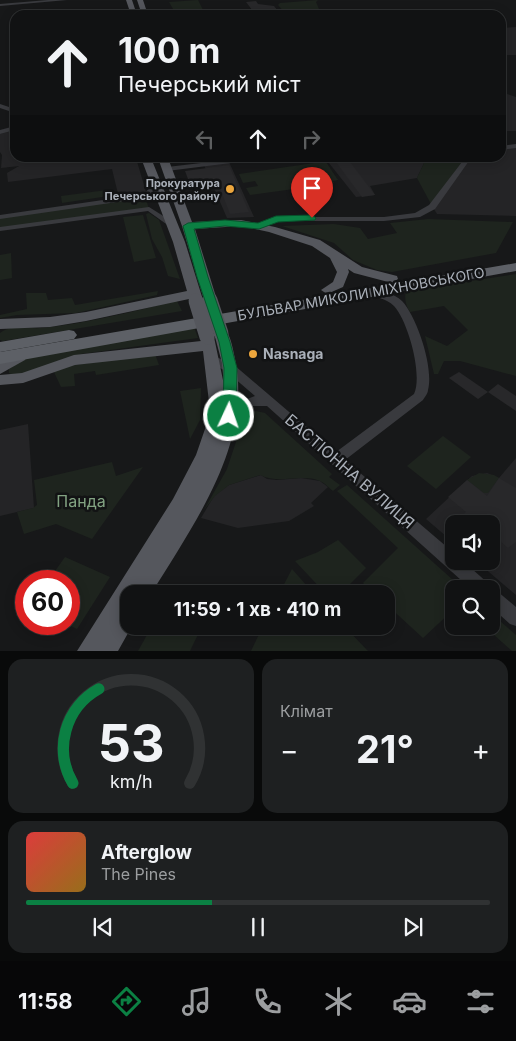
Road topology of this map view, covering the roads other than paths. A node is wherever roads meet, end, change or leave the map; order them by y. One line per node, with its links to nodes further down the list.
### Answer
1 (65, 0): 2 (street)
2 (0, 5)
3 (148, 162): 8 (main road)
4 (164, 162): 7 (main road)
5 (224, 162): 7 (street)
6 (465, 162): 12 (street)
7 (167, 169): 11 (main road)
8 (156, 184): 9 (street); 10 (main road)
9 (0, 217)
10 (172, 224): 13 (street); 17 (main road)
11 (188, 226): 12 (main road); 17 (main road)
12 (259, 226): 14 (main road)
13 (0, 229)
14 (336, 257): 18 (main road); 19 (main road)
15 (516, 257): 18 (highway, БУЛЬВАР МИКОЛИ МІХНОВСЬКОГО)
16 (516, 267): 18 (highway, БУЛЬВАР МИКОЛИ МІХНОВСЬКОГО)
17 (196, 278): 21 (main road)
18 (397, 283): 19 (highway, БУЛЬВАР МИКОЛИ МІХНОВСЬКОГО); 20 (highway, БУЛЬВАР МИКОЛИ МІХНОВСЬКОГО); 22 (street)
19 (327, 290): 26 (highway, БУЛЬВАР МИКОЛИ МІХНОВСЬКОГО)
20 (369, 292): 22 (street); 26 (highway, БУЛЬВАР МИКОЛИ МІХНОВСЬКОГО)
21 (200, 298): 23 (main road); 25 (main road, bridge); 28 (main road, bridge)
22 (398, 305): 33 (street)
23 (3, 324)
24 (0, 346): 26 (highway, БУЛЬВАР МИКОЛИ МІХНОВСЬКОГО)
25 (209, 347): 28 (street, БАСТІОННА ВУЛИЦЯ); 30 (main road); 39 (main road)
26 (22, 349): 27 (highway, БУЛЬВАР МИКОЛИ МІХНОВСЬКОГО); 29 (main road)
27 (0, 358)
28 (230, 368): 31 (street, БАСТІОННА ВУЛИЦЯ); 32 (main road)
29 (0, 369)
30 (4, 378)
31 (276, 406): 32 (street); 33 (street, БАСТІОННА ВУЛИЦЯ)
32 (229, 416): 35 (main road)
33 (336, 459): 34 (street, БАСТІОННА ВУЛИЦЯ)
34 (473, 580)
35 (145, 585)
36 (500, 604): 37 (street)
37 (516, 618)
38 (120, 627): 40 (main road)
39 (87, 651)
40 (106, 651)

